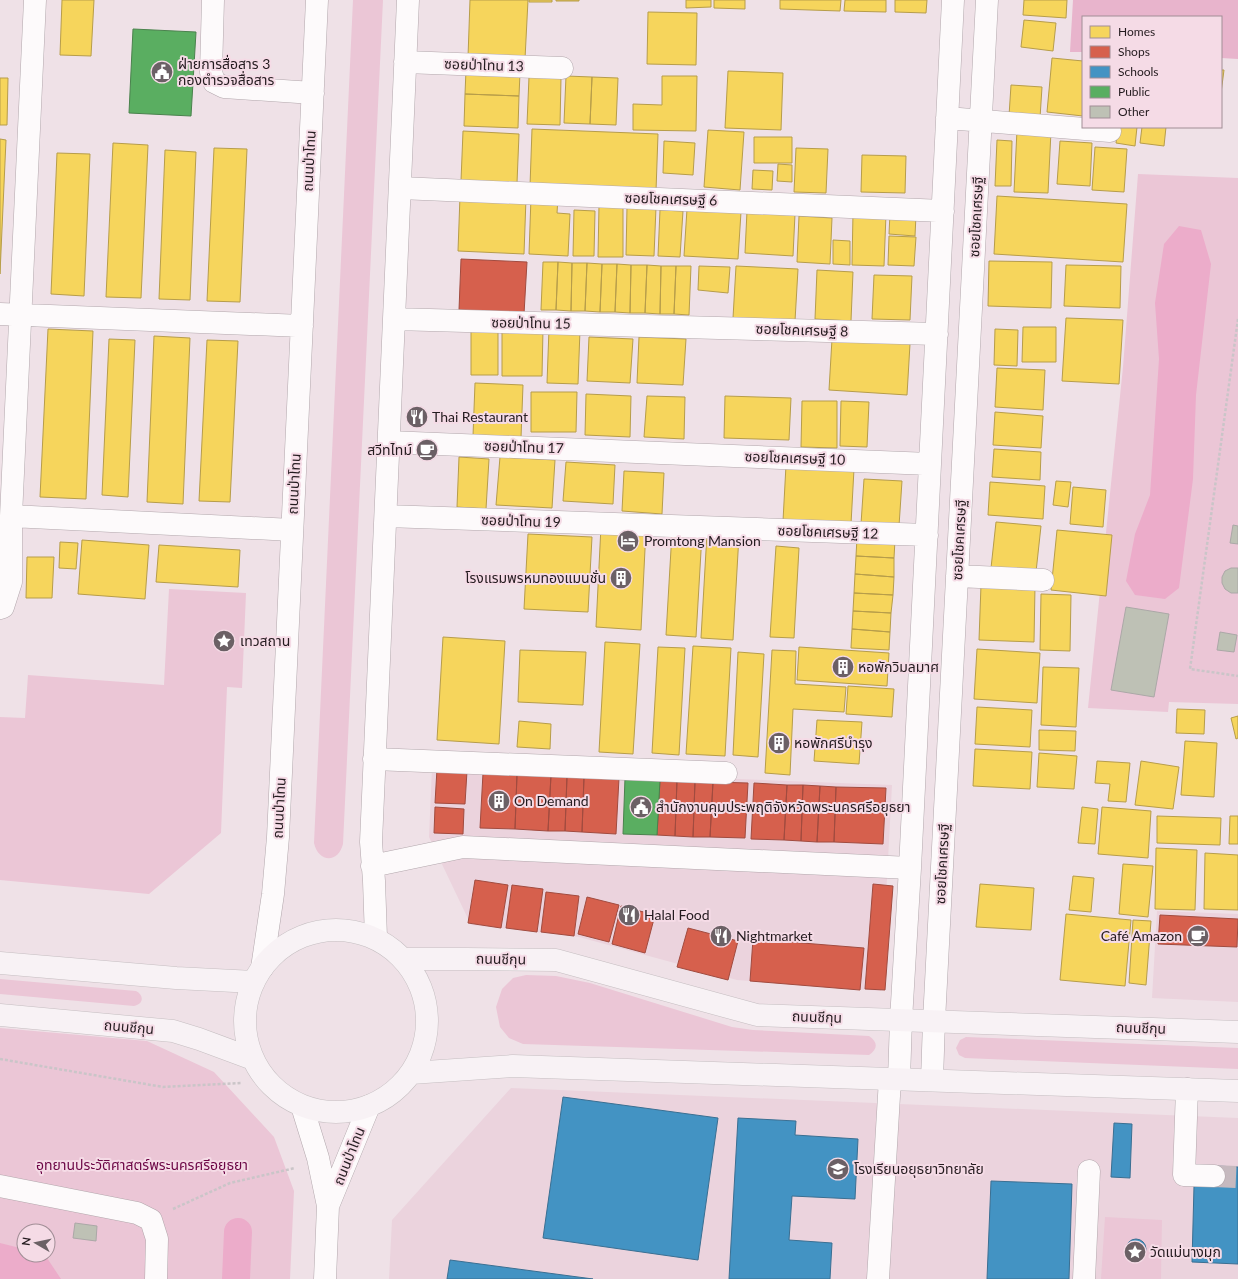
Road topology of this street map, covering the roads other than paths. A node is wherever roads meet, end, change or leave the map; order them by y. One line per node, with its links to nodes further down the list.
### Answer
1 (35, 0): 15 (street)
2 (213, 0): 9 (street)
3 (317, 0): 9 (street, ถนนป่าโทน)
4 (408, 0): 7 (street)
5 (953, 0): 10 (street)
6 (986, 0): 11 (street, ซอยโชคเศรษฐี)
7 (405, 62): 8 (street, ซอยป่าโทน 13); 13 (street)
8 (562, 68)
9 (312, 93): 17 (street, ถนนป่าโทน)
10 (947, 118): 11 (street); 14 (street)
11 (981, 120): 12 (street); 28 (street, ซอยโชคเศรษฐี)
12 (1110, 131)
13 (400, 188): 14 (street, ซอยโชคเศรษฐี 6); 16 (street)
14 (943, 210): 19 (street)
15 (10, 314): 17 (street); 23 (street)
16 (394, 319): 18 (street, ซอยป่าโทน 15); 20 (street)
17 (302, 326): 26 (street, ถนนป่าโทน)
18 (668, 326): 19 (street, ซอยโชคเศรษฐี 8)
19 (936, 334): 22 (street)
20 (389, 442): 21 (street, ซอยป่าโทน 17); 24 (street)
21 (660, 453): 22 (street, ซอยโชคเศรษฐี 10)
22 (930, 464): 27 (street)
23 (11, 516): 26 (street); 30 (street)
24 (386, 516): 25 (street, ซอยป่าโทน 19); 31 (street)
25 (656, 526): 27 (street, ซอยโชคเศรษฐี 12)
26 (292, 530): 38 (street, ถนนป่าโทน)
27 (927, 535): 34 (street)
28 (957, 576): 29 (street); 41 (street, ซอยโชคเศรษฐี)
29 (1042, 580)
30 (0, 608)
31 (374, 759): 32 (street); 33 (street)
32 (726, 773)
33 (372, 866): 34 (street); 35 (street)
34 (910, 868): 40 (street)
35 (376, 938): 36 (main road); 38 (main road)
36 (404, 959): 40 (main road, ถนนชีกุน); 44 (main road)
37 (0, 963): 38 (main road)
38 (258, 975): 43 (main road)
39 (0, 1015): 43 (main road, ถนนชีกุน)
40 (901, 1020): 41 (main road, ถนนชีกุน); 45 (street)
41 (934, 1022): 42 (main road, ถนนชีกุน); 46 (street, ซอยโชคเศรษฐี)
42 (1238, 1032)
43 (253, 1059): 49 (main road)
44 (411, 1073): 45 (main road); 50 (main road)
45 (894, 1079): 46 (main road); 57 (street)
46 (932, 1080): 47 (main road)
47 (1187, 1089): 48 (main road); 52 (street)
48 (1238, 1091)
49 (302, 1106): 50 (main road); 54 (street, ถนนป่าโทน)
50 (369, 1106): 54 (street, ถนนป่าโทน)
51 (1089, 1171): 58 (street)
52 (1214, 1176)
53 (0, 1186): 55 (street)
54 (328, 1206): 56 (street, ถนนป่าโทน)
55 (156, 1279)
56 (325, 1279)
57 (878, 1279)
58 (1084, 1279)

